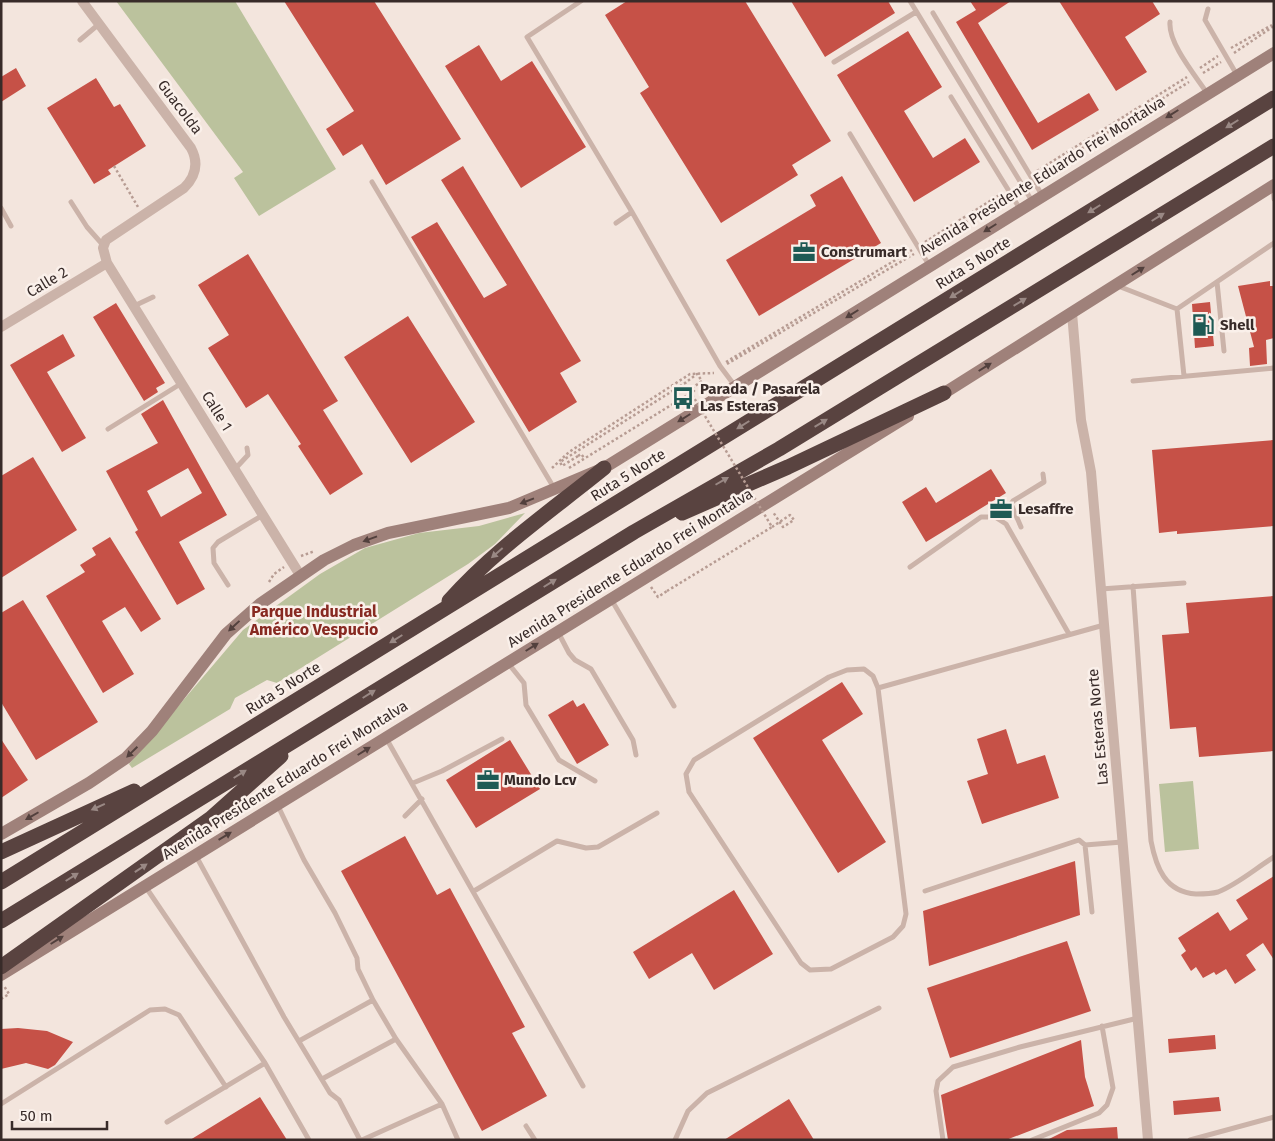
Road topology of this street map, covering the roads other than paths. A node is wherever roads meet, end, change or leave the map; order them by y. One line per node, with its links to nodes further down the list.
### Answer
1 (82, 1): 8 (street, Guacolda)
2 (581, 1): 24 (lane)
3 (910, 1): 5 (lane)
4 (1208, 9): 12 (lane)
5 (916, 12): 11 (lane); 20 (lane)
6 (933, 13): 20 (lane)
7 (1170, 22): 13 (lane)
8 (100, 24): 9 (lane); 28 (street, Guacolda)
9 (80, 40)
10 (1274, 53): 12 (main road, Avenida Presidente Eduardo Frei Montalva)
11 (834, 62)
12 (1237, 75): 13 (main road, Avenida Presidente Eduardo Frei Montalva)
13 (1207, 93): 20 (main road, Avenida Presidente Eduardo Frei Montalva, one-way to 20)
14 (951, 97): 23 (lane)
15 (1274, 98): 61 (highway, Ruta 5 Norte, one-way to 61)
16 (850, 134): 30 (lane)
17 (1274, 146): 53 (highway, one-way to 17)
18 (372, 182): 50 (lane)
19 (1273, 190): 32 (main road, Avenida Presidente Eduardo Frei Montalva, one-way to 19)
20 (1037, 199): 23 (main road, Avenida Presidente Eduardo Frei Montalva)
21 (71, 202): 28 (lane)
22 (1, 208): 26 (lane)
23 (1020, 210): 30 (main road, Avenida Presidente Eduardo Frei Montalva, one-way to 30)
24 (632, 212): 25 (lane); 43 (lane)
25 (616, 223)
26 (12, 226)
27 (1274, 244): 31 (lane)
28 (103, 245): 29 (street)
29 (107, 263): 34 (street, Calle 1); 37 (street, Calle 2)
30 (929, 265): 43 (main road, Avenida Presidente Eduardo Frei Montalva, one-way to 43)
31 (1217, 282): 35 (lane); 38 (lane)
32 (1115, 285): 35 (lane); 36 (main road, Avenida Presidente Eduardo Frei Montalva)
33 (154, 297): 34 (lane)
34 (134, 306): 42 (street, Calle 1)
35 (1177, 310): 40 (lane)
36 (1072, 312): 44 (main road, Avenida Presidente Eduardo Frei Montalva, one-way to 36); 59 (street, Las Esteras Norte)
37 (1, 327)
38 (1224, 351)
39 (1274, 368): 40 (lane)
40 (1184, 376): 41 (lane)
41 (1134, 381)
42 (182, 383): 45 (lane); 48 (street, Calle 1)
43 (735, 387): 47 (main road, Avenida Presidente Eduardo Frei Montalva, one-way to 47)
44 (944, 393): 53 (highway); 60 (main road, Avenida Presidente Eduardo Frei Montalva)
45 (108, 429)
46 (246, 448): 48 (lane)
47 (604, 468): 50 (main road, Avenida Presidente Eduardo Frei Montalva); 61 (highway, one-way to 61)
48 (234, 469): 51 (street, Calle 1)
49 (1043, 474): 52 (lane)
50 (555, 490): 55 (main road, Avenida Presidente Eduardo Frei Montalva, one-way to 55)
51 (263, 515): 55 (street, Calle 1); 57 (lane)
52 (1021, 527)
53 (634, 532): 69 (highway, one-way to 53)
54 (910, 567): 64 (lane)
55 (300, 575): 79 (main road, Avenida Presidente Eduardo Frei Montalva, one-way to 79)
56 (1184, 583): 58 (lane)
57 (228, 585)
58 (1133, 586): 59 (lane); 84 (lane)
59 (1101, 589): 62 (street, Las Esteras Norte)
60 (610, 599): 63 (main road, Avenida Presidente Eduardo Frei Montalva); 67 (lane)
61 (438, 613): 72 (highway, Ruta 5 Norte, one-way to 72)
62 (1104, 625): 64 (lane); 80 (street, Las Esteras Norte)
63 (558, 632): 65 (main road, Avenida Presidente Eduardo Frei Montalva, one-way to 63); 71 (lane)
64 (1069, 634): 66 (lane)
65 (508, 662): 68 (main road, Avenida Presidente Eduardo Frei Montalva); 73 (lane)
66 (878, 688): 66 (lane)
67 (674, 706)
68 (386, 737): 74 (lane); 76 (main road, Avenida Presidente Eduardo Frei Montalva, one-way to 68)
69 (298, 738): 90 (highway, one-way to 69); 91 (highway, one-way to 69)
70 (502, 739): 74 (lane)
71 (636, 755)
72 (190, 766): 82 (highway, one-way to 82); 85 (highway, Ruta 5 Norte)
73 (595, 781)
74 (413, 783): 75 (lane)
75 (422, 799): 78 (lane); 87 (lane)
76 (277, 804): 83 (main road, Avenida Presidente Eduardo Frei Montalva, one-way to 76); 93 (lane)
77 (657, 814): 87 (lane)
78 (405, 816)
79 (1, 834)
80 (1123, 842): 81 (lane); 95 (street, Las Esteras Norte)
81 (1085, 845): 88 (lane); 89 (lane)
82 (1, 852)
83 (195, 854): 86 (main road, Avenida Presidente Eduardo Frei Montalva); 98 (lane)
84 (1274, 857)
85 (1, 882)
86 (144, 886): 92 (main road, Avenida Presidente Eduardo Frei Montalva, one-way to 86); 99 (lane)
87 (474, 891): 101 (lane)
88 (925, 891)
89 (1092, 912)
90 (1, 922)
91 (1, 967)
92 (3, 981)
93 (372, 1000): 97 (lane); 98 (lane)
94 (879, 1008): 112 (lane)
95 (1138, 1018): 96 (lane); 115 (street, Las Esteras Norte)
96 (1102, 1026): 113 (lane); 114 (lane)
97 (396, 1039): 100 (lane); 104 (lane)
98 (299, 1041): 100 (lane)
99 (265, 1063): 102 (lane); 108 (lane)
100 (322, 1079): 109 (lane)
101 (583, 1086)
102 (226, 1087): 103 (lane); 106 (lane)
103 (1, 1104)
104 (442, 1104): 109 (lane); 110 (lane)
105 (1274, 1117): 116 (lane)
106 (167, 1122)
107 (526, 1126): 111 (lane)
108 (309, 1140)
109 (361, 1140)
110 (458, 1140)
111 (535, 1140)
112 (675, 1140)
113 (943, 1140)
114 (1032, 1140)
115 (1148, 1140)
116 (1190, 1140)

